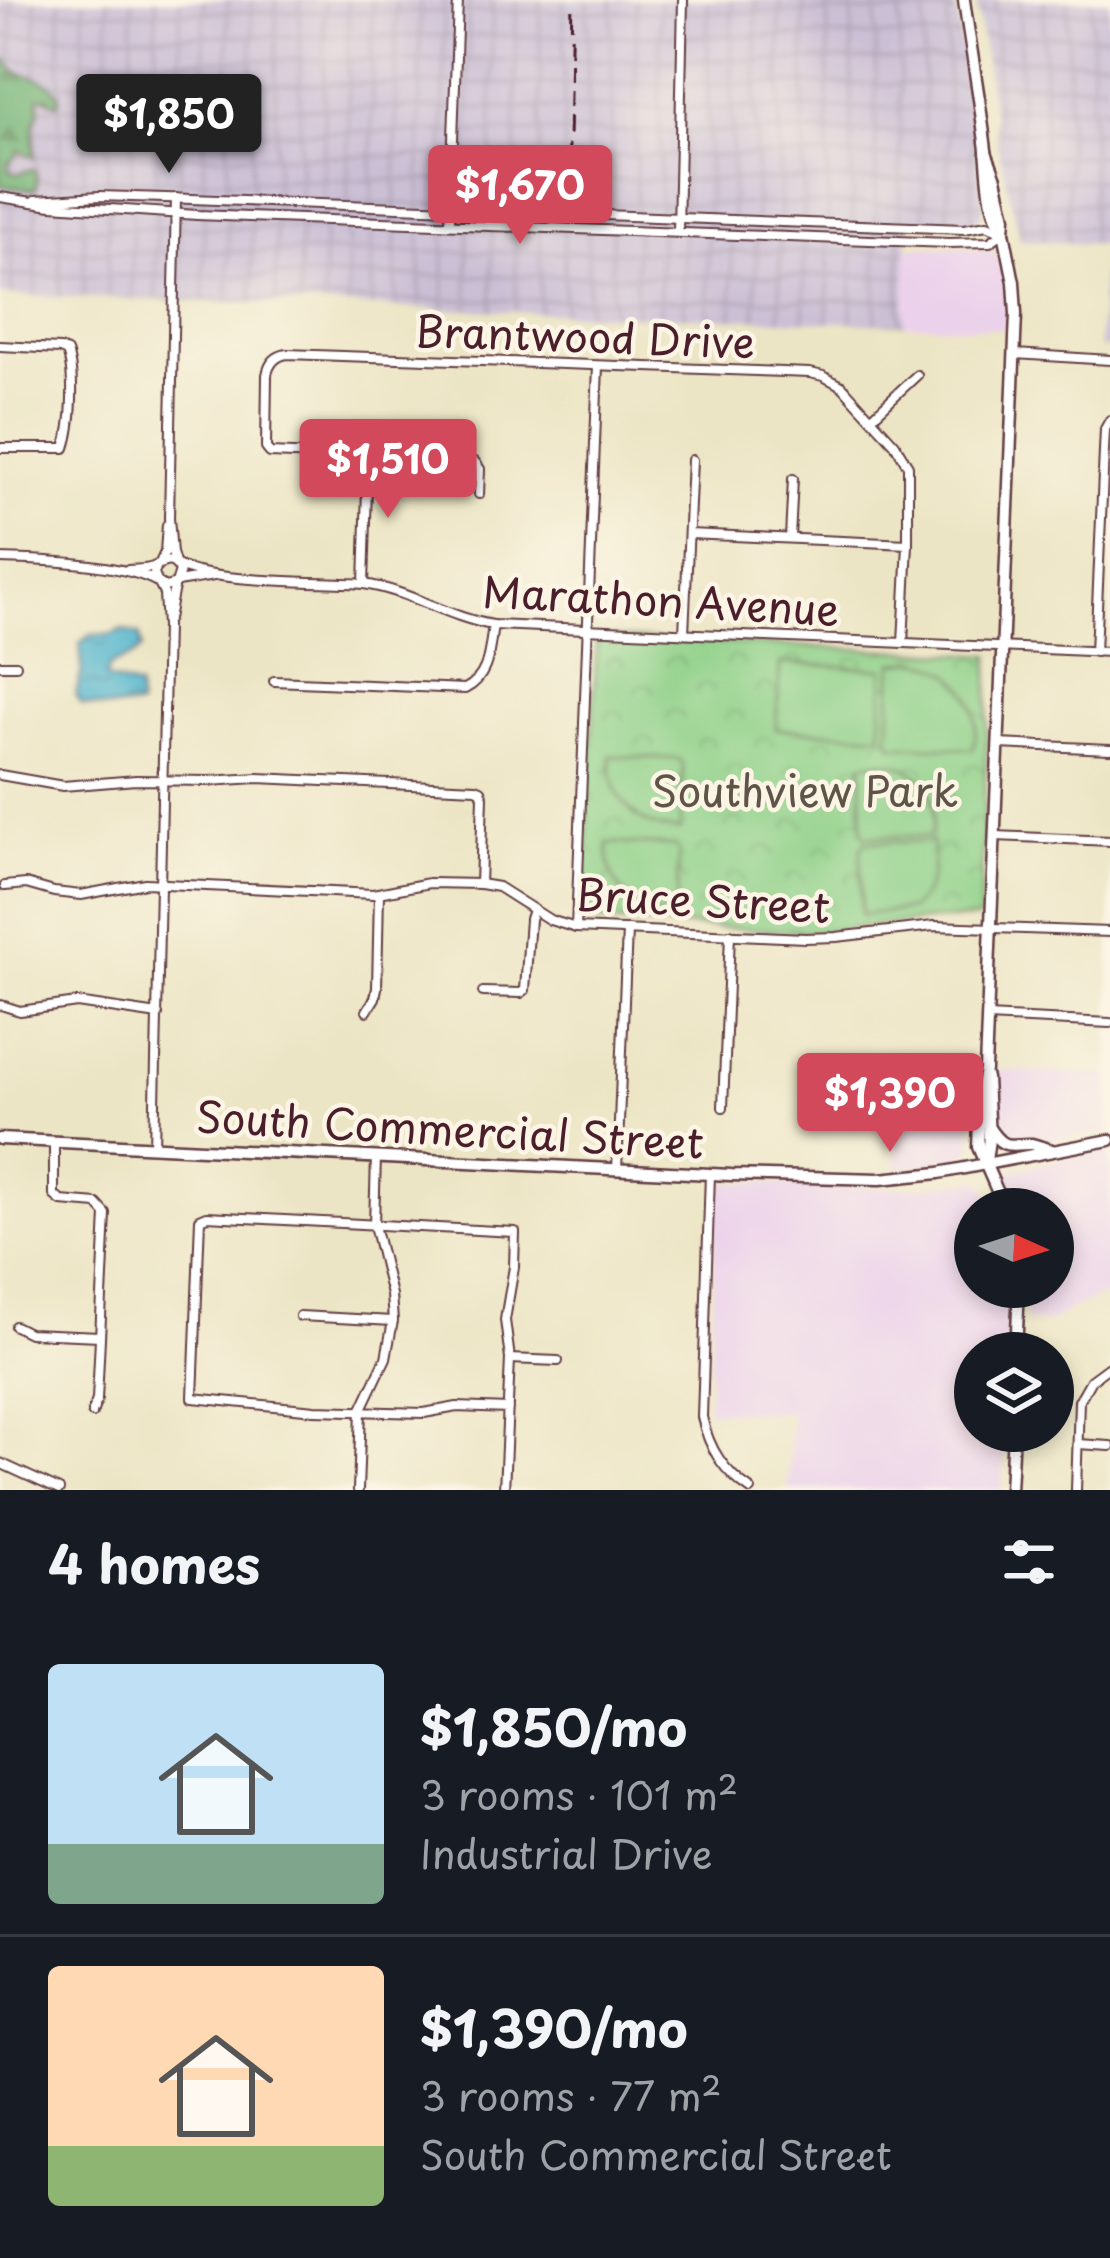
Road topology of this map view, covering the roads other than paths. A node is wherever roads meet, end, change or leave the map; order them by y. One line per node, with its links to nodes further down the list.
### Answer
1 (458, 0): 7 (street)
2 (683, 0): 9 (street)
3 (964, 0): 12 (main road)
4 (0, 197): 6 (street)
5 (176, 198): 6 (street); 7 (street); 8 (street)
6 (23, 201): 8 (street)
7 (451, 209): 9 (street); 10 (street)
8 (175, 213): 10 (street); 25 (street)
9 (678, 216): 11 (street); 12 (street)
10 (450, 223): 11 (street)
11 (678, 231): 12 (street)
12 (1004, 232): 14 (main road)
13 (0, 346): 20 (street)
14 (1015, 354): 15 (street); 42 (main road)
15 (1110, 360)
16 (598, 365): 18 (street, Brantwood Drive); 21 (street, Brantwood Drive); 39 (street)
17 (917, 375): 18 (street)
18 (872, 417): 28 (street, Brantwood Drive)
19 (1110, 420): 43 (street)
20 (0, 448)
21 (368, 457): 24 (street); 36 (street)
22 (692, 460): 26 (street)
23 (794, 478): 27 (street)
24 (479, 494)
25 (169, 518): 30 (street); 31 (street)
26 (689, 534): 27 (street); 40 (street)
27 (790, 538): 28 (street)
28 (908, 544): 41 (street, Brantwood Drive)
29 (0, 559): 32 (street)
30 (159, 564): 31 (street); 32 (street); 34 (street)
31 (176, 564): 33 (street, Marathon Avenue); 35 (street)
32 (121, 571): 34 (street)
33 (216, 575): 35 (street, Marathon Avenue); 36 (street, Marathon Avenue)
34 (158, 583): 35 (street); 38 (street)
35 (177, 583): 38 (street)
36 (364, 584): 37 (street, Marathon Avenue)
37 (493, 625): 39 (street, Marathon Avenue); 47 (street)
38 (166, 626): 51 (street)
39 (588, 628): 40 (street, Marathon Avenue); 60 (street)
40 (684, 633): 41 (street, Marathon Avenue)
41 (903, 643): 42 (street, Marathon Avenue)
42 (1002, 648): 43 (street, Marathon Avenue); 48 (main road)
43 (1095, 652): 44 (street, Marathon Avenue)
44 (1110, 652)
45 (0, 665): 46 (street)
46 (16, 665)
47 (274, 681)
48 (999, 743): 49 (street); 52 (main road)
49 (1110, 748)
50 (0, 775): 51 (street)
51 (163, 780): 54 (street); 55 (street)
52 (995, 836): 53 (street); 59 (main road)
53 (1110, 841)
54 (160, 884): 56 (street, Bruce Street); 57 (street, Bruce Street); 67 (street)
55 (480, 884): 57 (street, Bruce Street); 58 (street, Bruce Street)
56 (5, 886)
57 (379, 893): 66 (street)
58 (533, 910): 60 (street, Bruce Street); 64 (street)
59 (991, 927): 62 (street, Bruce Street); 63 (street, Bruce Street); 68 (main road)
60 (576, 928): 61 (street, Bruce Street)
61 (627, 929): 63 (street, Bruce Street); 80 (street)
62 (1110, 932)
63 (730, 934): 71 (street)
64 (483, 992)
65 (1, 1005): 67 (street)
66 (367, 1011)
67 (158, 1016): 76 (street)
68 (987, 1017): 69 (street); 70 (main road)
69 (1110, 1023)
70 (985, 1070): 72 (main road); 79 (main road)
71 (723, 1107)
72 (989, 1127): 77 (main road); 79 (main road)
73 (0, 1139): 75 (main road, South Commercial Street)
74 (1110, 1140): 77 (main road, South Commercial Street)
75 (55, 1142): 76 (main road, South Commercial Street); 87 (street)
76 (154, 1147): 78 (main road, South Commercial Street)
77 (1055, 1151): 79 (main road, South Commercial Street)
78 (376, 1157): 80 (main road, South Commercial Street); 83 (street)
79 (986, 1164): 81 (main road, South Commercial Street); 82 (main road)
80 (617, 1169): 81 (main road, South Commercial Street)
81 (710, 1174): 101 (street)
82 (996, 1188)
83 (374, 1225): 85 (street); 88 (street); 92 (street)
84 (300, 1316): 85 (street)
85 (393, 1321): 92 (street)
86 (15, 1326): 87 (street)
87 (100, 1336): 93 (street)
88 (510, 1359): 89 (street); 91 (street)
89 (558, 1361)
90 (1110, 1366): 94 (street)
91 (508, 1409): 92 (street); 100 (street)
92 (361, 1411): 99 (street)
93 (92, 1413)
94 (1078, 1444): 95 (street); 103 (street)
95 (1110, 1446)
96 (1011, 1452): 102 (main road)
97 (0, 1463): 98 (street)
98 (59, 1490)
99 (358, 1490)
100 (504, 1490)
101 (751, 1490)
102 (1010, 1490)
103 (1076, 1490)

